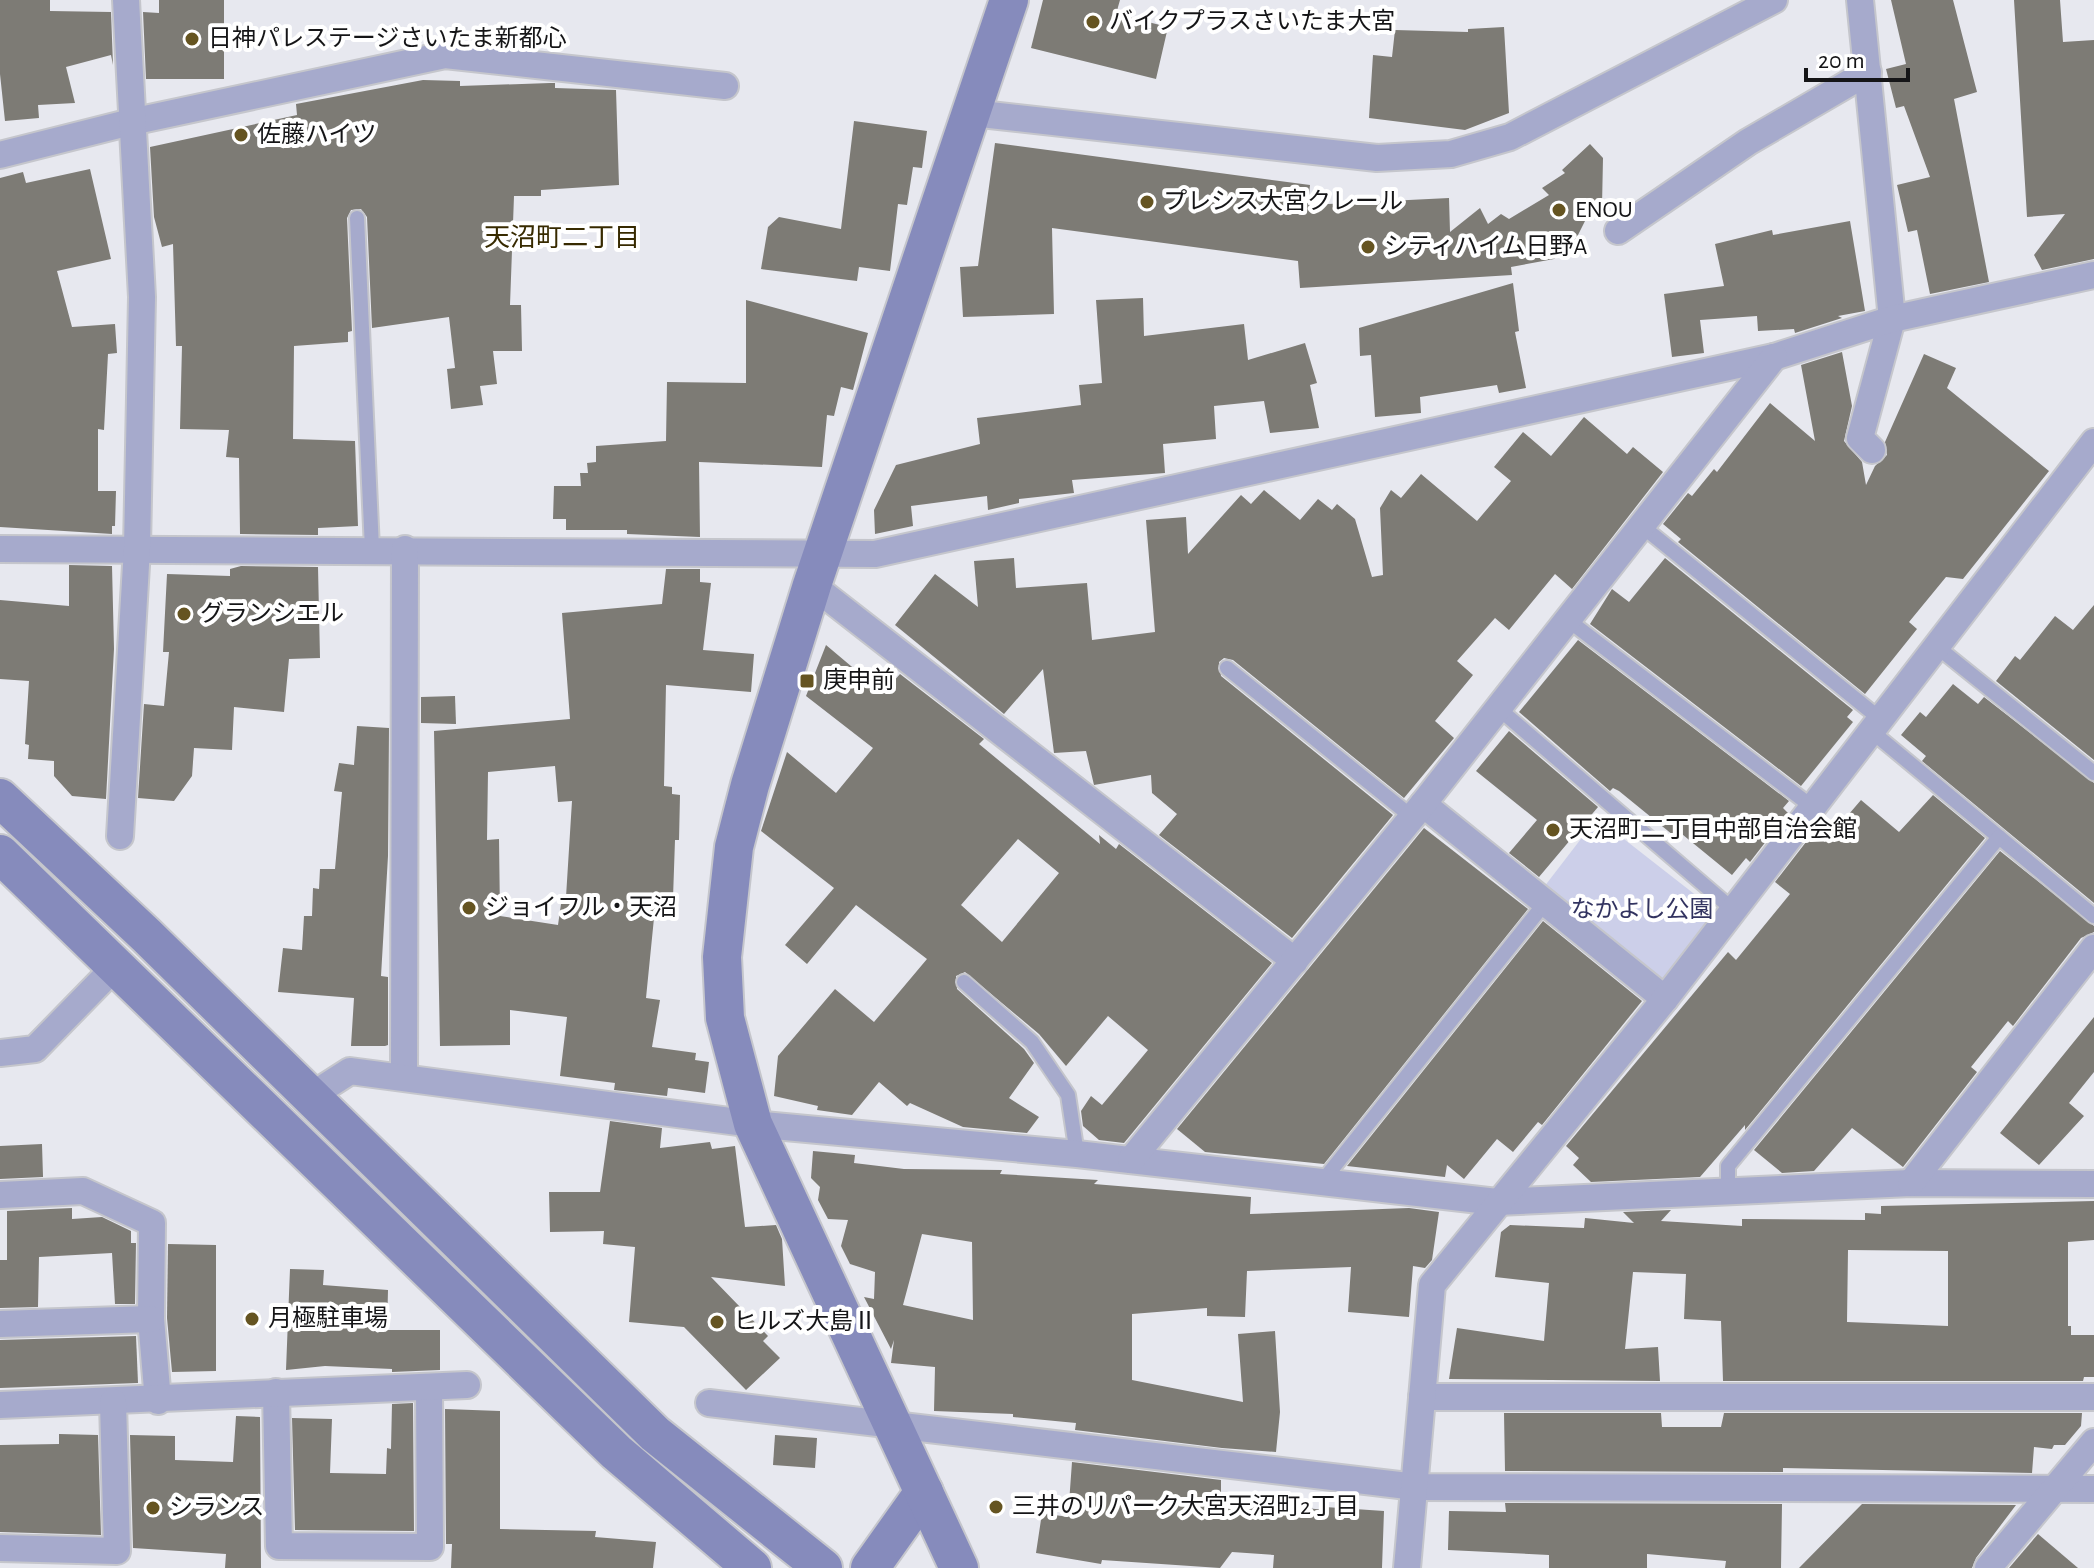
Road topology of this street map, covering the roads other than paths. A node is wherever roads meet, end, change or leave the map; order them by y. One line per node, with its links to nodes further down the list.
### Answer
1 (126, 0): 8 (street)
2 (1009, 0): 7 (street)
3 (1774, 0): 7 (street)
4 (1860, 0): 5 (street)
5 (1868, 72): 11 (street); 13 (street)
6 (725, 86): 8 (street)
7 (972, 113): 22 (street)
8 (131, 122): 9 (street); 18 (street)
9 (0, 155)
10 (357, 218): 20 (lane)
11 (1618, 231)
12 (2094, 275): 13 (street)
13 (1892, 319): 14 (street); 16 (street)
14 (1774, 357): 17 (street); 22 (street)
15 (2094, 442): 24 (street)
16 (1872, 450)
17 (1642, 526): 23 (street); 27 (lane)
18 (137, 548): 19 (street); 20 (street); 32 (street)
19 (0, 549)
20 (372, 549): 21 (street)
21 (405, 549): 22 (street); 44 (street)
22 (817, 569): 39 (street); 46 (street)
23 (1568, 620): 26 (street); 30 (lane)
24 (1936, 646): 27 (street); 28 (lane)
25 (1227, 668): 31 (lane)
26 (1498, 708): 31 (street); 36 (lane)
27 (1875, 724): 30 (street); 33 (lane)
28 (2094, 773)
29 (0, 798): 45 (street)
30 (1811, 806): 36 (street)
31 (1418, 810): 35 (street); 39 (street)
32 (120, 836)
33 (1999, 837): 37 (lane); 52 (lane)
34 (0, 854): 40 (street)
35 (1545, 903): 42 (street); 49 (lane)
36 (1731, 908): 42 (street)
37 (2094, 916)
38 (2094, 948): 50 (street)
39 (1295, 961): 48 (street)
40 (116, 966): 43 (street); 73 (street)
41 (964, 982): 47 (lane)
42 (1665, 999): 54 (street)
43 (0, 1053)
44 (404, 1076): 45 (street); 46 (street)
45 (311, 1096): 74 (street)
46 (753, 1124): 47 (street); 66 (street)
47 (1077, 1154): 48 (street)
48 (1131, 1160): 49 (street)
49 (1321, 1183): 54 (street)
50 (1911, 1183): 51 (street); 52 (street)
51 (2094, 1184)
52 (1728, 1191): 54 (street)
53 (0, 1195): 55 (street)
54 (1497, 1202): 60 (street)
55 (151, 1319): 56 (street); 62 (street)
56 (0, 1324)
57 (467, 1385): 58 (street)
58 (429, 1389): 59 (street); 59 (street)
59 (276, 1392): 62 (street)
60 (1422, 1397): 61 (street); 68 (street)
61 (2094, 1397)
62 (158, 1401): 63 (street)
63 (113, 1402): 65 (street); 72 (street)
64 (709, 1403): 66 (street)
65 (0, 1405)
66 (893, 1425): 68 (street); 71 (street)
67 (2094, 1442): 69 (street)
68 (1416, 1487): 69 (street); 77 (street)
69 (2055, 1488): 70 (street); 78 (street)
70 (2094, 1489)
71 (924, 1492): 75 (street); 76 (street)
72 (0, 1548)
73 (752, 1568)
74 (823, 1568)
75 (870, 1568)
76 (959, 1568)
77 (1407, 1568)
78 (1988, 1568)

